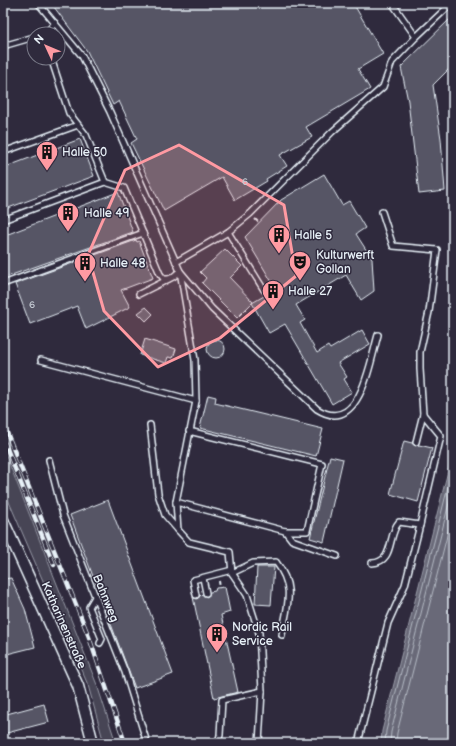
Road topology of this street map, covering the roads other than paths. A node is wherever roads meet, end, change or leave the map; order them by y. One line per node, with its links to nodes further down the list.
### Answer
1 (38, 3): 4 (lane)
2 (392, 3): 6 (lane)
3 (452, 3): 6 (lane)
4 (55, 23): 5 (lane); 17 (lane)
5 (52, 26)
6 (416, 37): 15 (lane)
7 (26, 39): 8 (lane)
8 (3, 46)
9 (53, 66): 10 (lane)
10 (78, 125): 11 (lane); 12 (lane)
11 (3, 152)
12 (105, 182): 14 (lane); 16 (lane)
13 (382, 212): 26 (lane)
14 (3, 220)
15 (228, 232): 17 (lane); 21 (lane)
16 (143, 233): 19 (lane); 20 (lane)
17 (176, 262): 18 (lane)
18 (180, 271): 19 (lane); 23 (lane); 25 (lane)
19 (168, 279): 22 (lane)
20 (3, 284)
21 (264, 290)
22 (140, 294)
23 (378, 335)
24 (41, 360): 25 (lane)
25 (196, 401): 28 (lane)
26 (423, 414): 29 (lane); 33 (lane)
27 (150, 425): 34 (lane)
28 (189, 431): 31 (lane); 35 (lane)
29 (416, 442)
30 (49, 460): 42 (lane, Bahnweg)
31 (176, 502): 34 (lane); 35 (lane)
32 (3, 520): 46 (street, Katharinenstraße)
33 (420, 525): 37 (lane); 50 (lane)
34 (178, 530): 38 (lane)
35 (285, 531): 36 (lane)
36 (337, 556)
37 (372, 564)
38 (232, 572): 39 (lane); 43 (lane); 45 (lane)
39 (203, 578): 40 (lane); 41 (lane)
40 (206, 593)
41 (196, 595)
42 (95, 597): 44 (lane); 47 (lane, Bahnweg)
43 (282, 635)
44 (100, 643)
45 (262, 691): 48 (lane); 49 (lane)
46 (93, 743)
47 (147, 743)
48 (218, 743)
49 (259, 743)
50 (358, 743)

